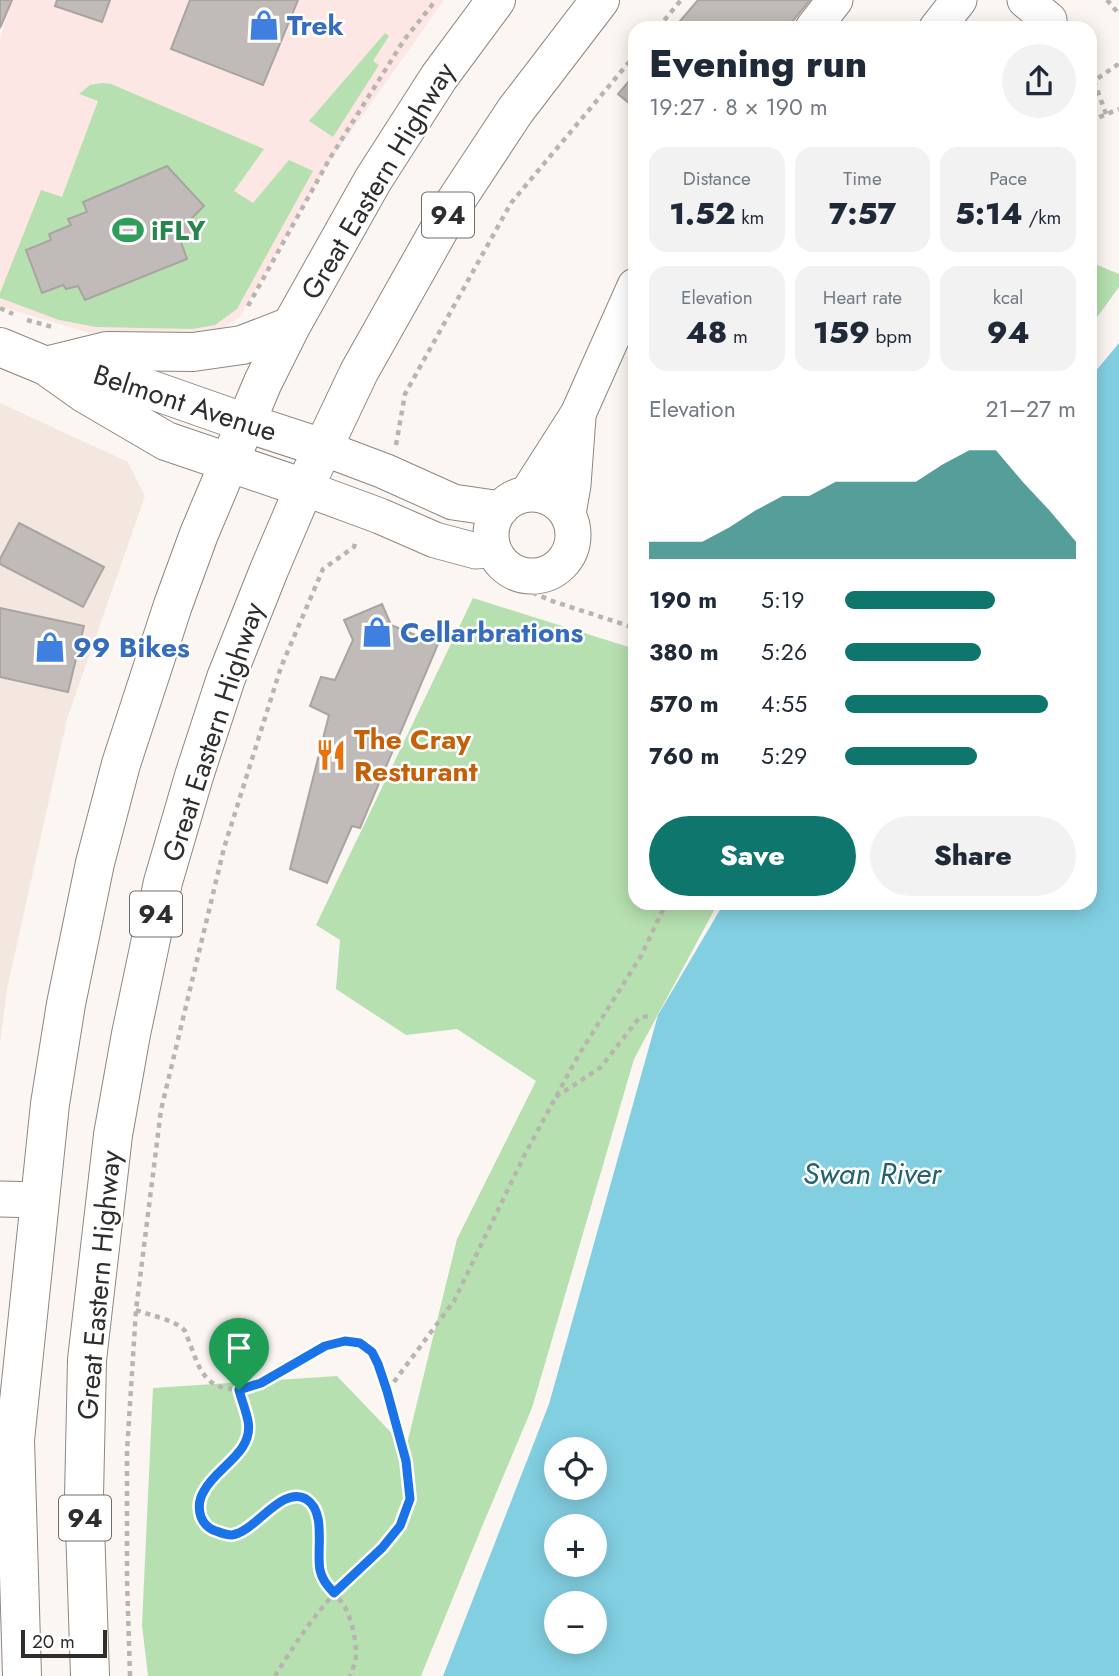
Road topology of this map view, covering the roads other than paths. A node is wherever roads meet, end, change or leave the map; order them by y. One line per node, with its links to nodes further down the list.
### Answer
1 (496, 0): 10 (main road, Great Eastern Highway / 94)
2 (600, 0): 15 (main road, Great Eastern Highway / 94)
3 (835, 0): 6 (lane)
4 (959, 0): 7 (lane)
5 (1025, 0): 8 (lane)
6 (818, 21)
7 (942, 21)
8 (1048, 21)
9 (628, 302): 13 (lane)
10 (291, 326): 12 (main road); 14 (main road, Great Eastern Highway / 94)
11 (0, 348): 12 (main road, Belmont Avenue)
12 (47, 366): 14 (main road, Belmont Avenue); 16 (main road, Belmont Avenue)
13 (578, 414): 18 (lane); 19 (lane)
14 (246, 423): 15 (main road, Belmont Avenue); 16 (main road, Great Eastern Highway / 94)
15 (323, 448): 17 (main road, Great Eastern Highway / 94); 18 (lane)
16 (229, 464): 17 (main road, Belmont Avenue); 22 (main road, Great Eastern Highway / 94)
17 (304, 488): 20 (lane); 24 (main road, Great Eastern Highway / 94)
18 (514, 501): 19 (lane); 20 (lane)
19 (568, 513): 20 (lane)
20 (493, 549)
21 (0, 1199): 22 (lane)
22 (40, 1200): 23 (main road, Great Eastern Highway / 94)
23 (22, 1676)
24 (90, 1676)

